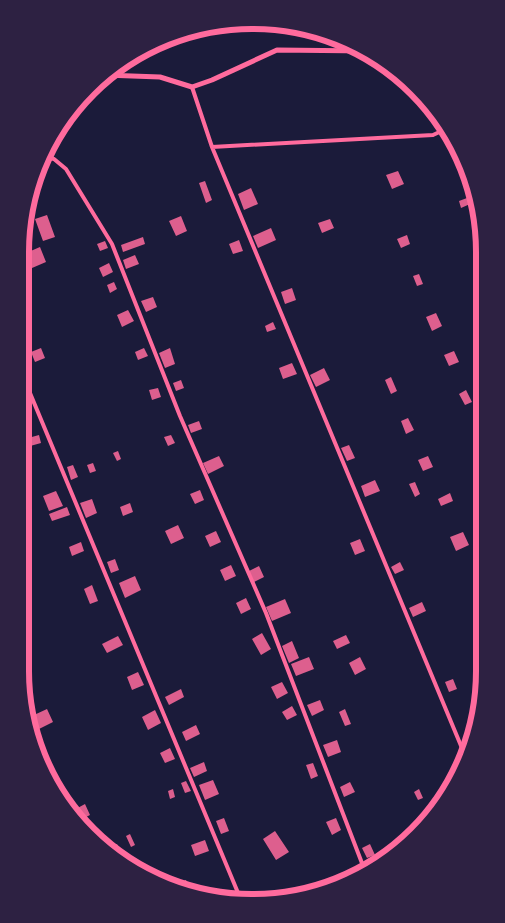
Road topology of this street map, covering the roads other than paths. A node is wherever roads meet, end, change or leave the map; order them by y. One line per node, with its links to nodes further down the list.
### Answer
1 (348, 51): 3 (street)
2 (115, 75): 3 (street)
3 (192, 87): 5 (lane)
4 (441, 131): 5 (lane)
5 (212, 147): 8 (lane)
6 (50, 158): 9 (lane)
7 (29, 391): 10 (lane)
8 (462, 747)
9 (363, 865)
10 (239, 894)

